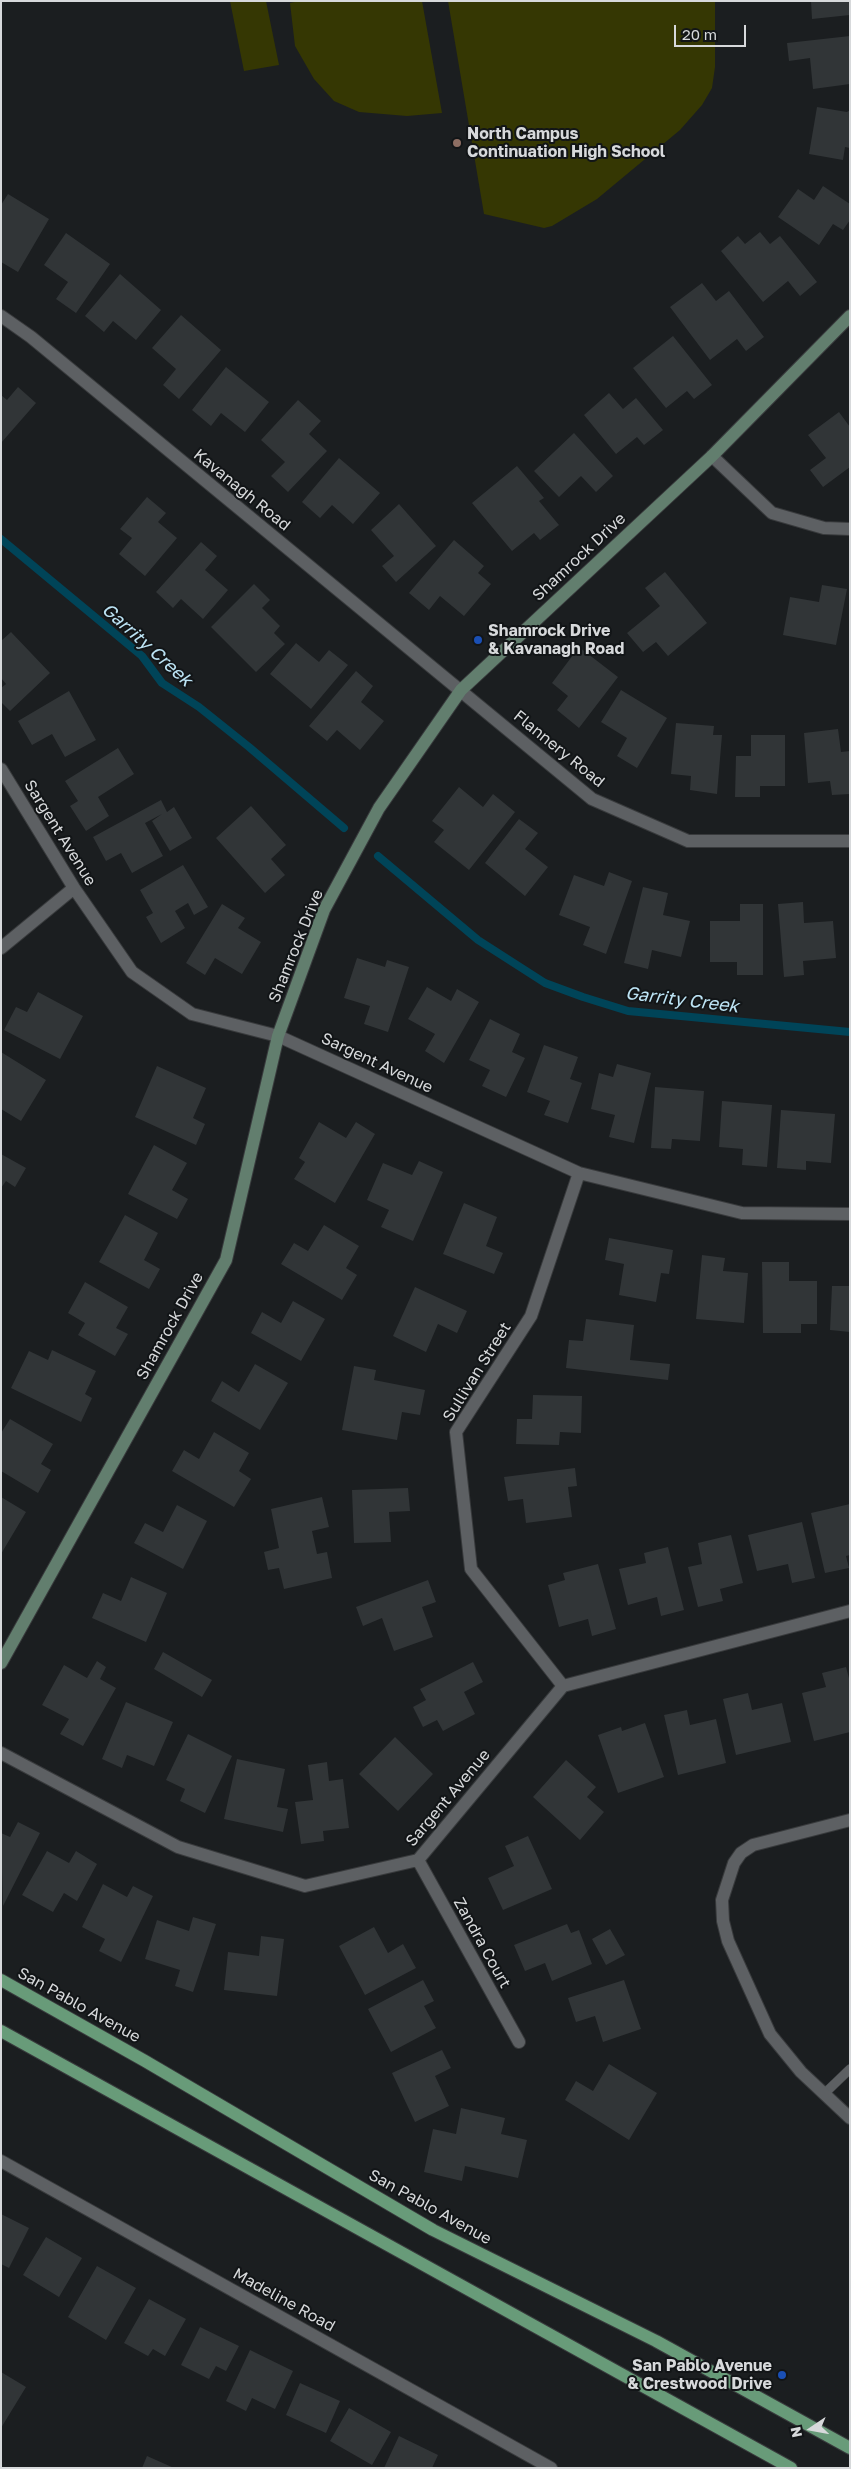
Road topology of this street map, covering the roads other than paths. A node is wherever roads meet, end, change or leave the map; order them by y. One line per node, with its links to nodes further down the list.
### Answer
1 (1, 316): 5 (street, Kavanagh Road)
2 (850, 316): 3 (street, Shamrock Drive)
3 (712, 456): 4 (street); 5 (street, Shamrock Drive)
4 (850, 530)
5 (461, 690): 7 (street, Flannery Road); 10 (street, Shamrock Drive)
6 (1, 769): 8 (street, Sargent Avenue)
7 (850, 841)
8 (74, 888): 9 (street); 10 (street, Sargent Avenue)
9 (1, 948)
10 (278, 1036): 11 (street, Sargent Avenue); 14 (street, Shamrock Drive)
11 (579, 1173): 12 (street, Sargent Avenue); 15 (street, Sullivan Street)
12 (850, 1214)
13 (850, 1611): 15 (street)
14 (1, 1664)
15 (562, 1686): 18 (street, Sargent Avenue)
16 (1, 1753): 18 (street, Sargent Avenue)
17 (850, 1820): 23 (street)
18 (418, 1860): 21 (street, Zandra Court)
19 (1, 1980): 26 (main road, San Pablo Avenue)
20 (1, 2031): 28 (main road)
21 (518, 2042)
22 (850, 2069): 23 (lane)
23 (825, 2093): 24 (street)
24 (850, 2118)
25 (1, 2161): 27 (street, Madeline Road)
26 (850, 2448)
27 (551, 2468)
28 (791, 2468)

